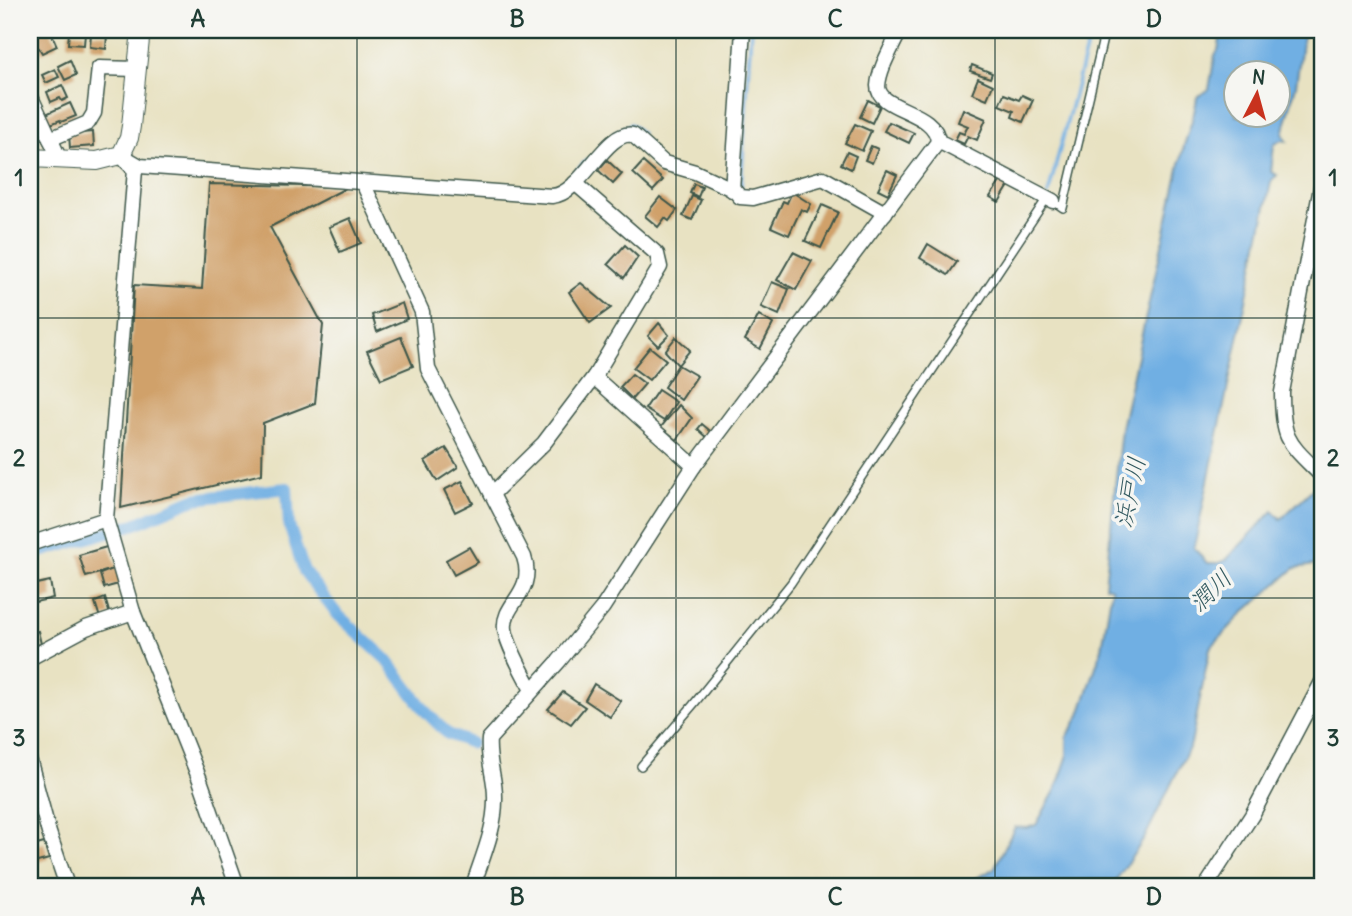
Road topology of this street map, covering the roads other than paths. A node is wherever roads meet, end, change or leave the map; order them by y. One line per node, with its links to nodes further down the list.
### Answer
1 (141, 30): 5 (street)
2 (743, 30): 15 (street)
3 (900, 30): 8 (street)
4 (1105, 30): 16 (lane)
5 (137, 69): 7 (street); 9 (street)
6 (30, 95): 7 (street)
7 (50, 139): 11 (street)
8 (938, 142): 16 (street); 17 (street)
9 (121, 155): 11 (street); 13 (street); 22 (street)
10 (30, 158): 11 (street)
11 (60, 160)
12 (1322, 182): 20 (street)
13 (363, 183): 14 (street); 21 (street)
14 (575, 183): 15 (street); 18 (street)
15 (732, 190): 17 (street)
16 (1050, 199): 29 (lane)
17 (885, 213): 19 (street)
18 (594, 377): 19 (street); 21 (street)
19 (694, 466): 27 (street)
20 (1322, 476)
21 (492, 494): 27 (street)
22 (109, 528): 23 (street); 24 (street)
23 (30, 544)
24 (133, 612): 25 (street); 31 (street)
25 (30, 658)
26 (1322, 682): 33 (street)
27 (532, 690): 32 (street)
28 (30, 762): 30 (street)
29 (641, 766)
30 (67, 886)
31 (237, 886)
32 (473, 886)
33 (1206, 886)

